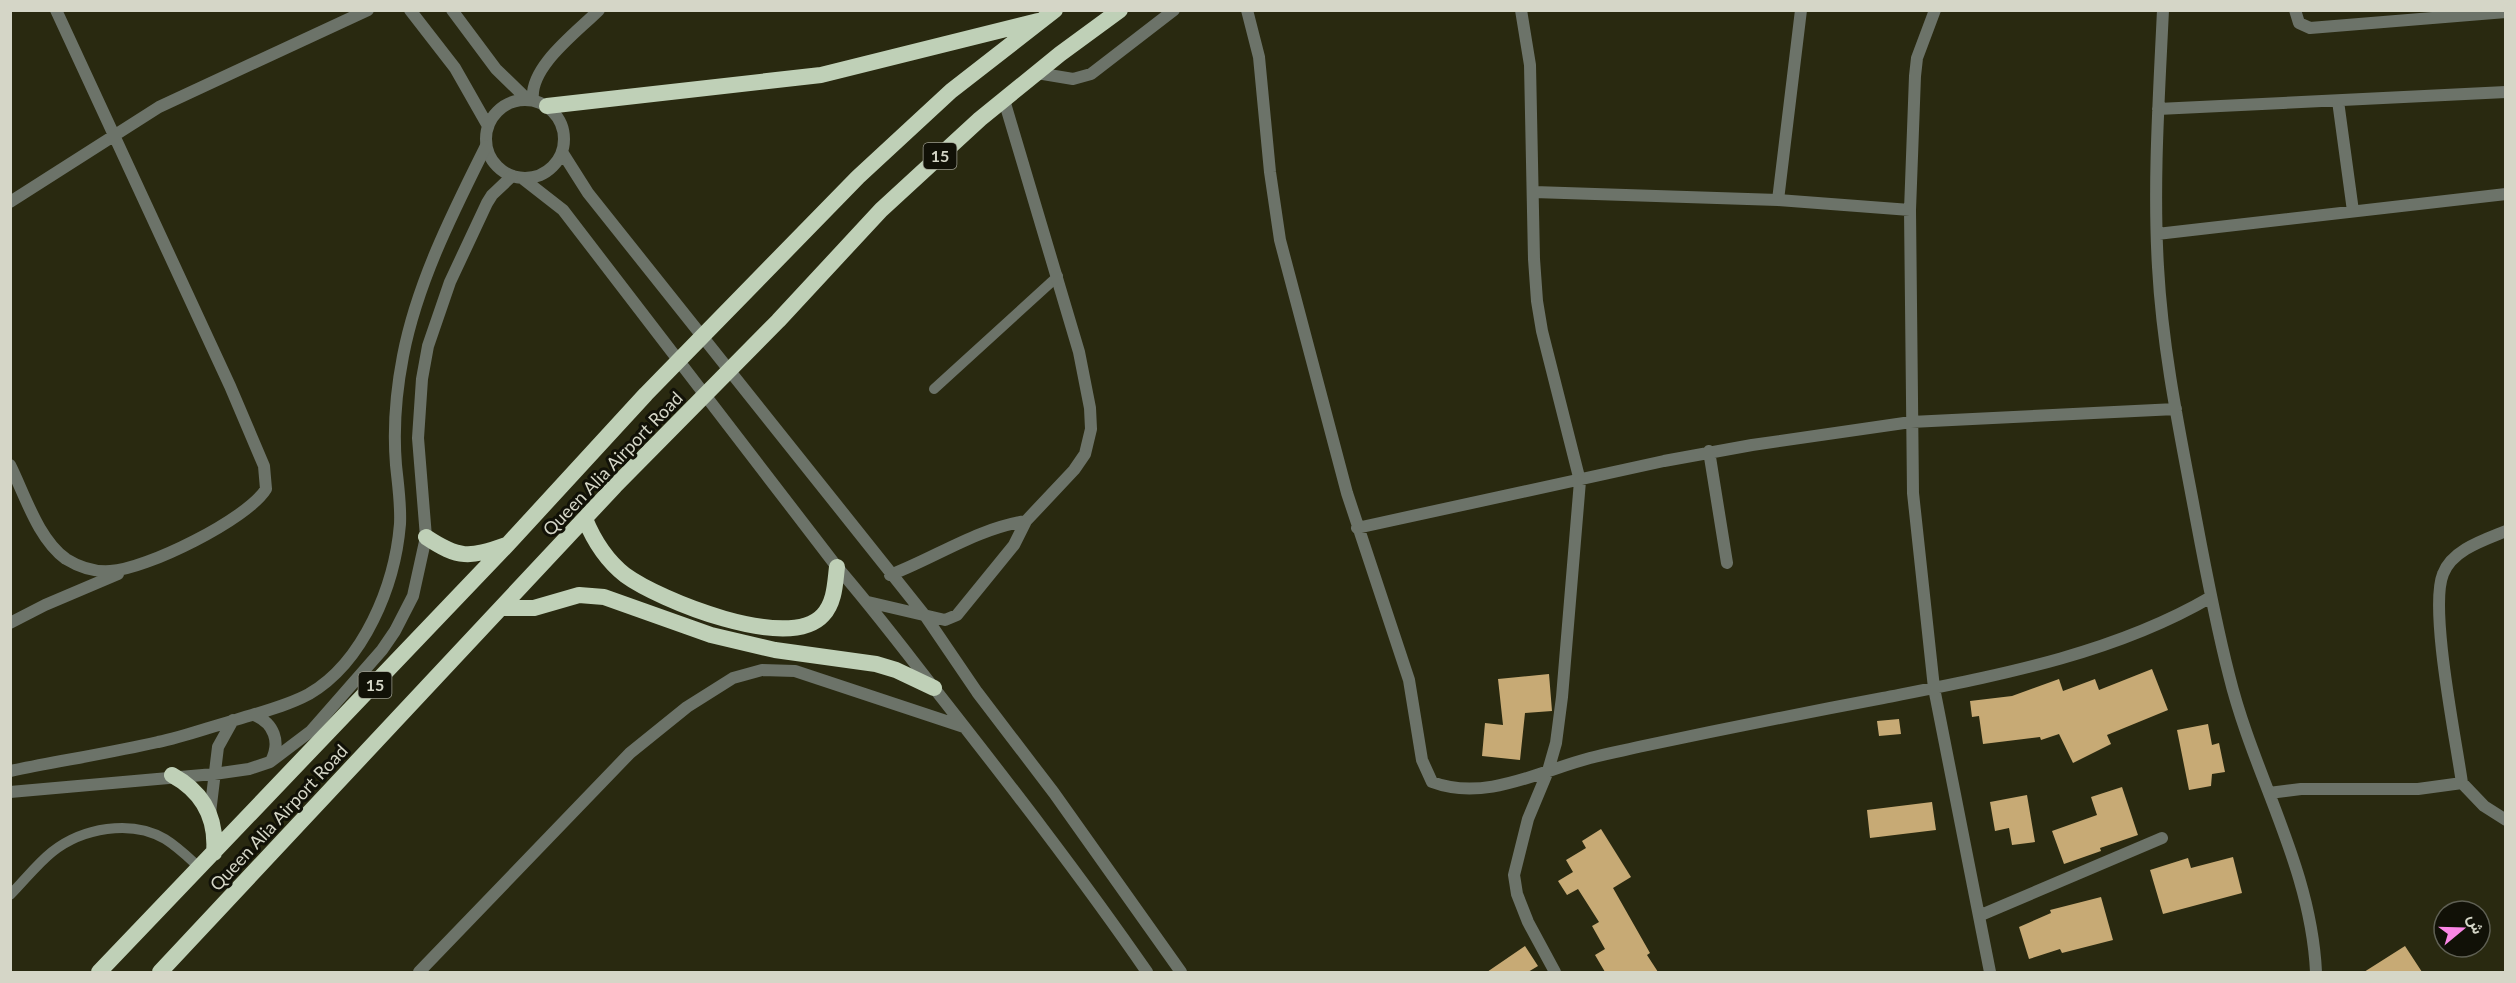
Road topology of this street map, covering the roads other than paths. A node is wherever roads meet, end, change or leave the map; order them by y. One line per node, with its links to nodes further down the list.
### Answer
1 (56, 10): 23 (street)
2 (368, 10): 23 (street)
3 (410, 10): 22 (street)
4 (452, 10): 20 (street)
5 (599, 10): 20 (street)
6 (1120, 10): 16 (highway, Queen Alia Airport Road / 15)
7 (1174, 10): 16 (street)
8 (1247, 10): 43 (street)
9 (1521, 10): 27 (street)
10 (1801, 10): 29 (street)
11 (1935, 10): 31 (street)
12 (2163, 10): 21 (street)
13 (2295, 10): 14 (street)
14 (2497, 12)
15 (1048, 15): 20 (highway); 46 (highway, Queen Alia Airport Road / 15)
16 (1037, 73): 18 (highway, Queen Alia Airport Road / 15)
17 (2505, 92): 19 (street)
18 (1004, 100): 34 (street); 41 (highway, Queen Alia Airport Road / 15)
19 (2338, 101): 21 (street); 32 (street)
20 (536, 102): 22 (street); 25 (street)
21 (2158, 109): 33 (street)
22 (488, 126): 24 (street)
23 (116, 137): 30 (street); 49 (street)
24 (486, 146): 26 (street); 58 (street)
25 (562, 152): 26 (street); 50 (street)
26 (517, 177): 45 (street); 48 (street)
27 (1534, 192): 29 (street); 40 (street)
28 (2505, 194): 32 (street)
29 (1778, 200): 31 (street)
30 (10, 202)
31 (1910, 210): 37 (street)
32 (2353, 211): 33 (street)
33 (2157, 234): 36 (street)
34 (1058, 276): 35 (lane); 42 (street)
35 (934, 388)
36 (2176, 409): 37 (street); 51 (street)
37 (1911, 422): 38 (street); 57 (street)
38 (1709, 451): 40 (street); 47 (street)
39 (10, 465): 49 (street)
40 (1580, 481): 43 (street); 63 (street)
41 (585, 519): 48 (highway); 53 (highway, Queen Alia Airport Road / 15)
42 (1026, 521): 50 (street); 54 (street)
43 (1357, 528): 63 (street)
44 (2505, 531): 66 (street)
45 (426, 537): 46 (highway); 61 (street)
46 (509, 543): 72 (highway, Queen Alia Airport Road / 15)
47 (1727, 563)
48 (837, 567): 52 (street)
49 (130, 568): 55 (street)
50 (890, 575): 54 (street)
51 (2211, 597): 57 (street); 68 (street)
52 (868, 602): 54 (street); 56 (street)
53 (502, 608): 56 (highway); 77 (highway, Queen Alia Airport Road / 15)
54 (926, 617): 80 (street)
55 (10, 623)
56 (934, 688): 60 (street)
57 (1934, 688): 63 (street); 75 (street)
58 (254, 715): 59 (street); 61 (street)
59 (233, 720): 62 (street); 64 (street)
60 (966, 728): 78 (street); 79 (street)
61 (270, 762): 64 (street)
62 (10, 771)
63 (1548, 771): 81 (street)
64 (214, 774): 65 (street); 69 (street)
65 (172, 776): 67 (street); 69 (highway)
66 (2462, 783): 68 (street); 70 (street)
67 (10, 792)
68 (2269, 793): 83 (street)
69 (210, 813): 72 (highway)
70 (2505, 820)
71 (2162, 838): 75 (street)
72 (214, 853): 73 (highway, Queen Alia Airport Road / 15)
73 (201, 868): 74 (lane); 76 (highway, Queen Alia Airport Road / 15)
74 (10, 895)
75 (1981, 915): 82 (street)
76 (99, 972)
77 (160, 972)
78 (419, 972)
79 (1147, 972)
80 (1181, 972)
81 (1555, 972)
82 (1990, 972)
83 (2316, 972)

